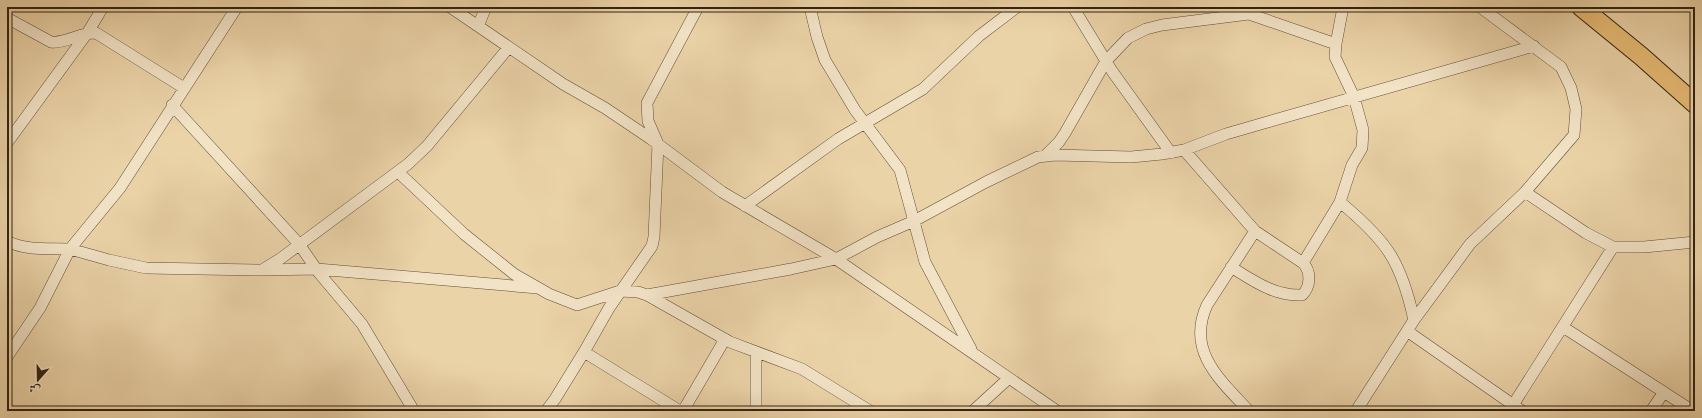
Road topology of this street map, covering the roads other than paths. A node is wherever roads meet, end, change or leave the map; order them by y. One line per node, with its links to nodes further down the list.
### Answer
1 (237, 7): 20 (street)
2 (450, 7): 14 (street)
3 (486, 7): 14 (street)
4 (698, 7): 26 (street)
5 (810, 7): 24 (street)
6 (1017, 7): 24 (street)
7 (1073, 7): 19 (street)
8 (1343, 7): 16 (street)
9 (1480, 7): 18 (street)
10 (1581, 7): 22 (highway)
11 (102, 8): 15 (street)
12 (1246, 11): 16 (street); 19 (street)
13 (7, 18): 15 (street)
14 (478, 26): 17 (street)
15 (88, 32): 20 (street); 25 (street)
16 (1336, 44): 21 (street)
17 (509, 46): 26 (street); 30 (street)
18 (1534, 46): 21 (street); 31 (street)
19 (1106, 61): 28 (street); 29 (street)
20 (184, 88): 23 (street)
21 (1354, 98): 27 (street); 32 (street)
22 (1695, 104)
23 (172, 105): 38 (street); 40 (street)
24 (864, 122): 33 (street); 34 (street)
25 (7, 143)
26 (658, 144): 33 (street); 47 (street)
27 (1184, 150): 28 (street); 35 (street)
28 (1171, 153): 29 (street)
29 (1045, 156): 34 (street)
30 (398, 172): 38 (street); 46 (street)
31 (1524, 192): 39 (street); 49 (street)
32 (1340, 202): 42 (street); 49 (street)
33 (745, 206): 41 (street)
34 (914, 221): 41 (street); 55 (street)
35 (1255, 231): 42 (street); 43 (street)
36 (7, 241): 40 (street)
37 (1695, 242): 39 (street)
38 (298, 244): 44 (street); 45 (street)
39 (1614, 247): 50 (street)
40 (70, 249): 44 (street); 56 (street)
41 (836, 258): 48 (street); 55 (street)
42 (1303, 263): 43 (street)
43 (1231, 268): 67 (street)
44 (261, 270): 45 (street)
45 (317, 270): 46 (street); 60 (street)
46 (538, 288): 47 (street)
47 (620, 291): 48 (street); 53 (street)
48 (647, 295): 52 (street)
49 (1414, 320): 51 (street)
50 (1563, 327): 58 (street); 59 (street)
51 (1407, 331): 59 (street); 68 (street)
52 (725, 339): 54 (street); 62 (street)
53 (584, 352): 61 (street); 62 (street)
54 (756, 352): 63 (street); 64 (street)
55 (972, 352): 57 (street)
56 (7, 357)
57 (1008, 378): 65 (street); 66 (street)
58 (1664, 392): 69 (street); 70 (street)
59 (1517, 408)
60 (414, 411)
61 (546, 411)
62 (682, 411)
63 (756, 411)
64 (870, 411)
65 (973, 411)
66 (1057, 411)
67 (1249, 411)
68 (1356, 411)
69 (1652, 411)
70 (1693, 411)

